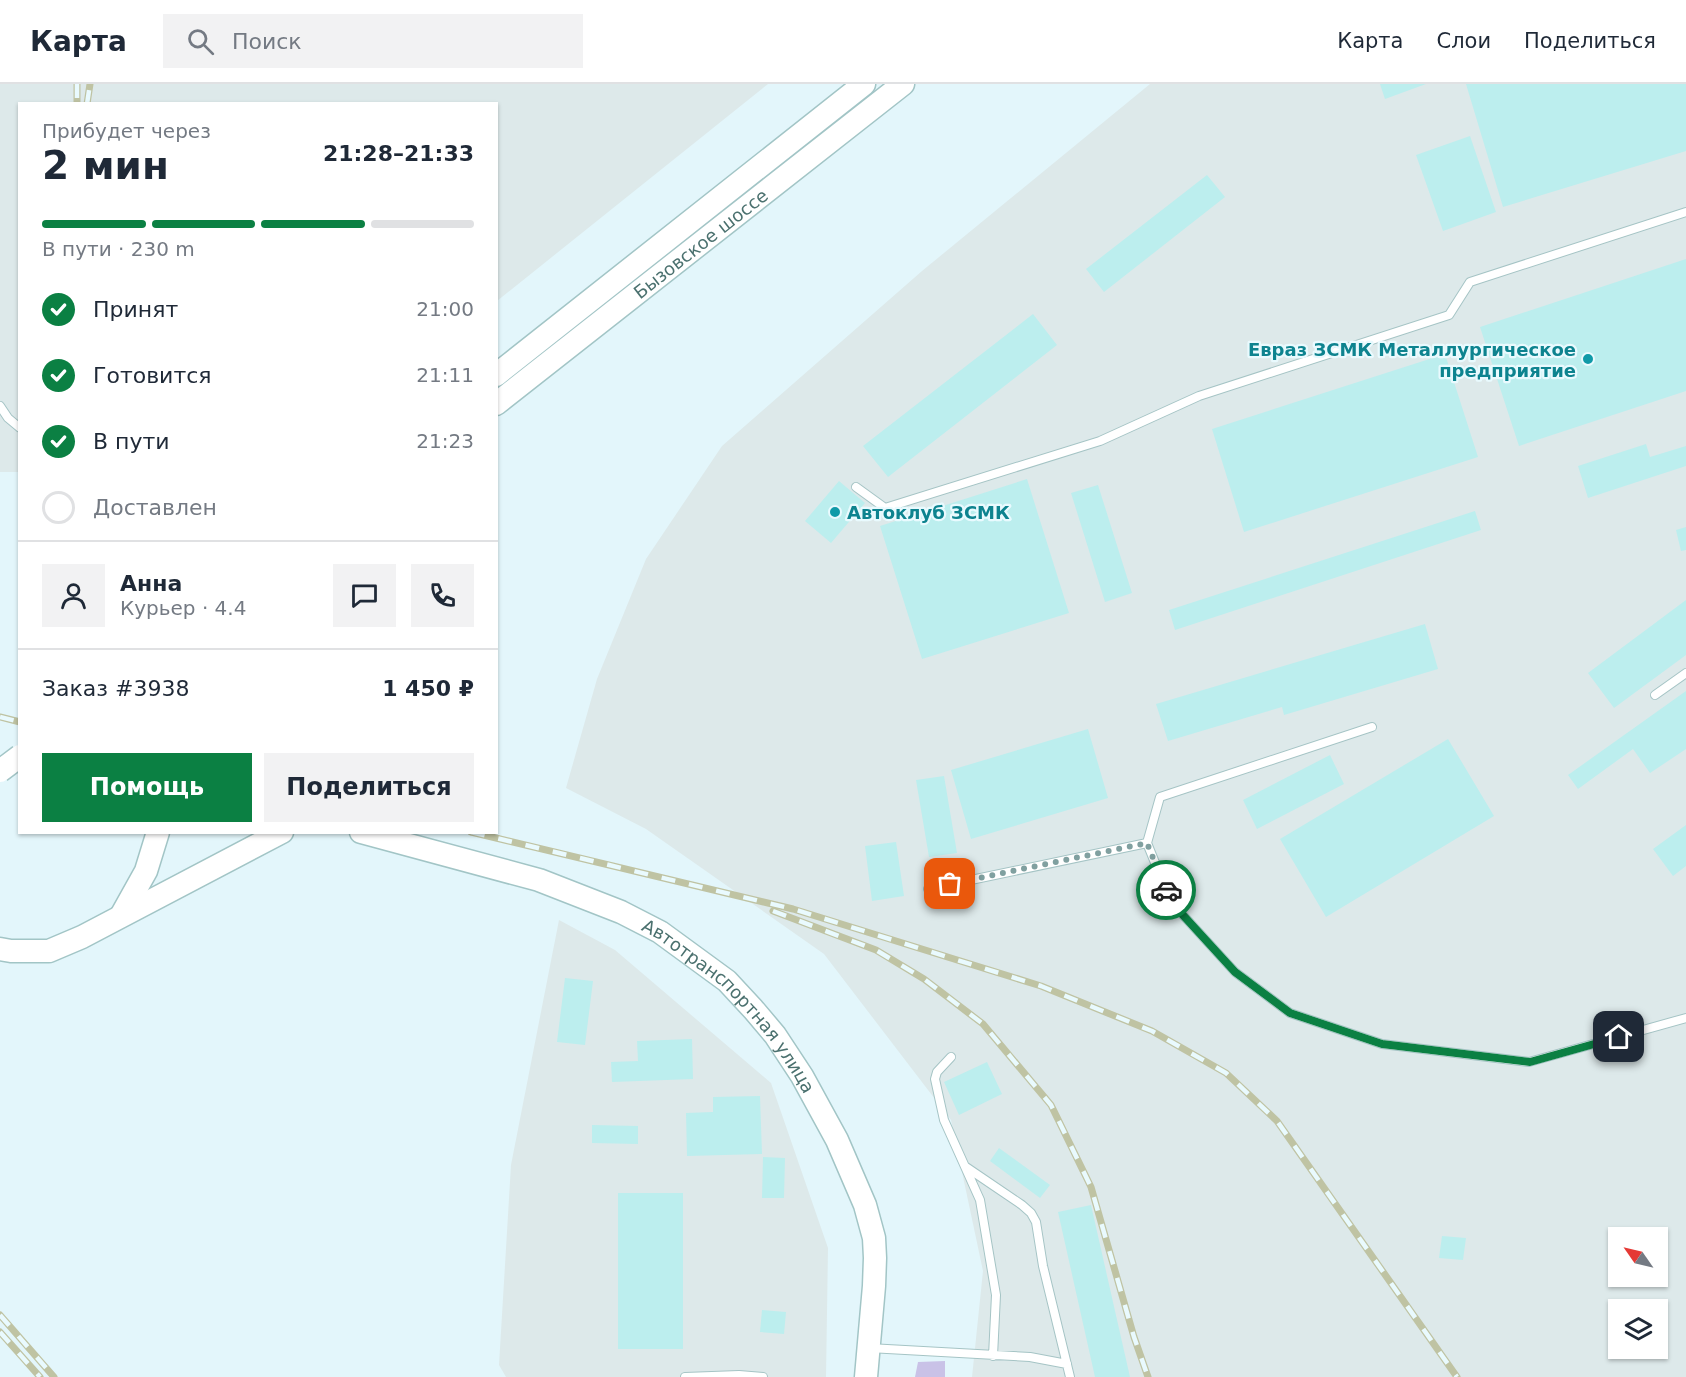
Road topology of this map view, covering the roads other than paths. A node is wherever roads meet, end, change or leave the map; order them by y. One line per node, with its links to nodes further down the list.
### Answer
1 (864, 84): 4 (main road, Бызовское шоссе)
2 (903, 84): 5 (main road, Бызовское шоссе)
3 (1686, 212): 8 (lane)
4 (498, 373)
5 (498, 402)
6 (0, 406): 7 (lane)
7 (18, 427)
8 (856, 487)
9 (1686, 673): 10 (lane)
10 (1655, 695)
11 (1372, 727): 19 (lane)
12 (18, 758): 15 (main road, bridge)
13 (0, 759): 14 (main road)
14 (18, 763)
15 (0, 771)
16 (157, 834): 21 (main road)
17 (278, 834): 21 (main road)
18 (368, 834): 26 (main road, Автотранспортная улица)
19 (1147, 843): 20 (lane); 23 (lane)
20 (928, 889)
21 (122, 914): 22 (main road)
22 (0, 949)
23 (1686, 1018)
24 (951, 1057): 25 (lane)
25 (964, 1166): 27 (lane); 28 (lane)
26 (869, 1348): 27 (lane); 31 (main road, Автотранспортная улица)
27 (993, 1356): 28 (lane)
28 (1067, 1364): 32 (lane)
29 (685, 1377): 30 (lane)
30 (763, 1377)
31 (866, 1377)
32 (1071, 1377)

